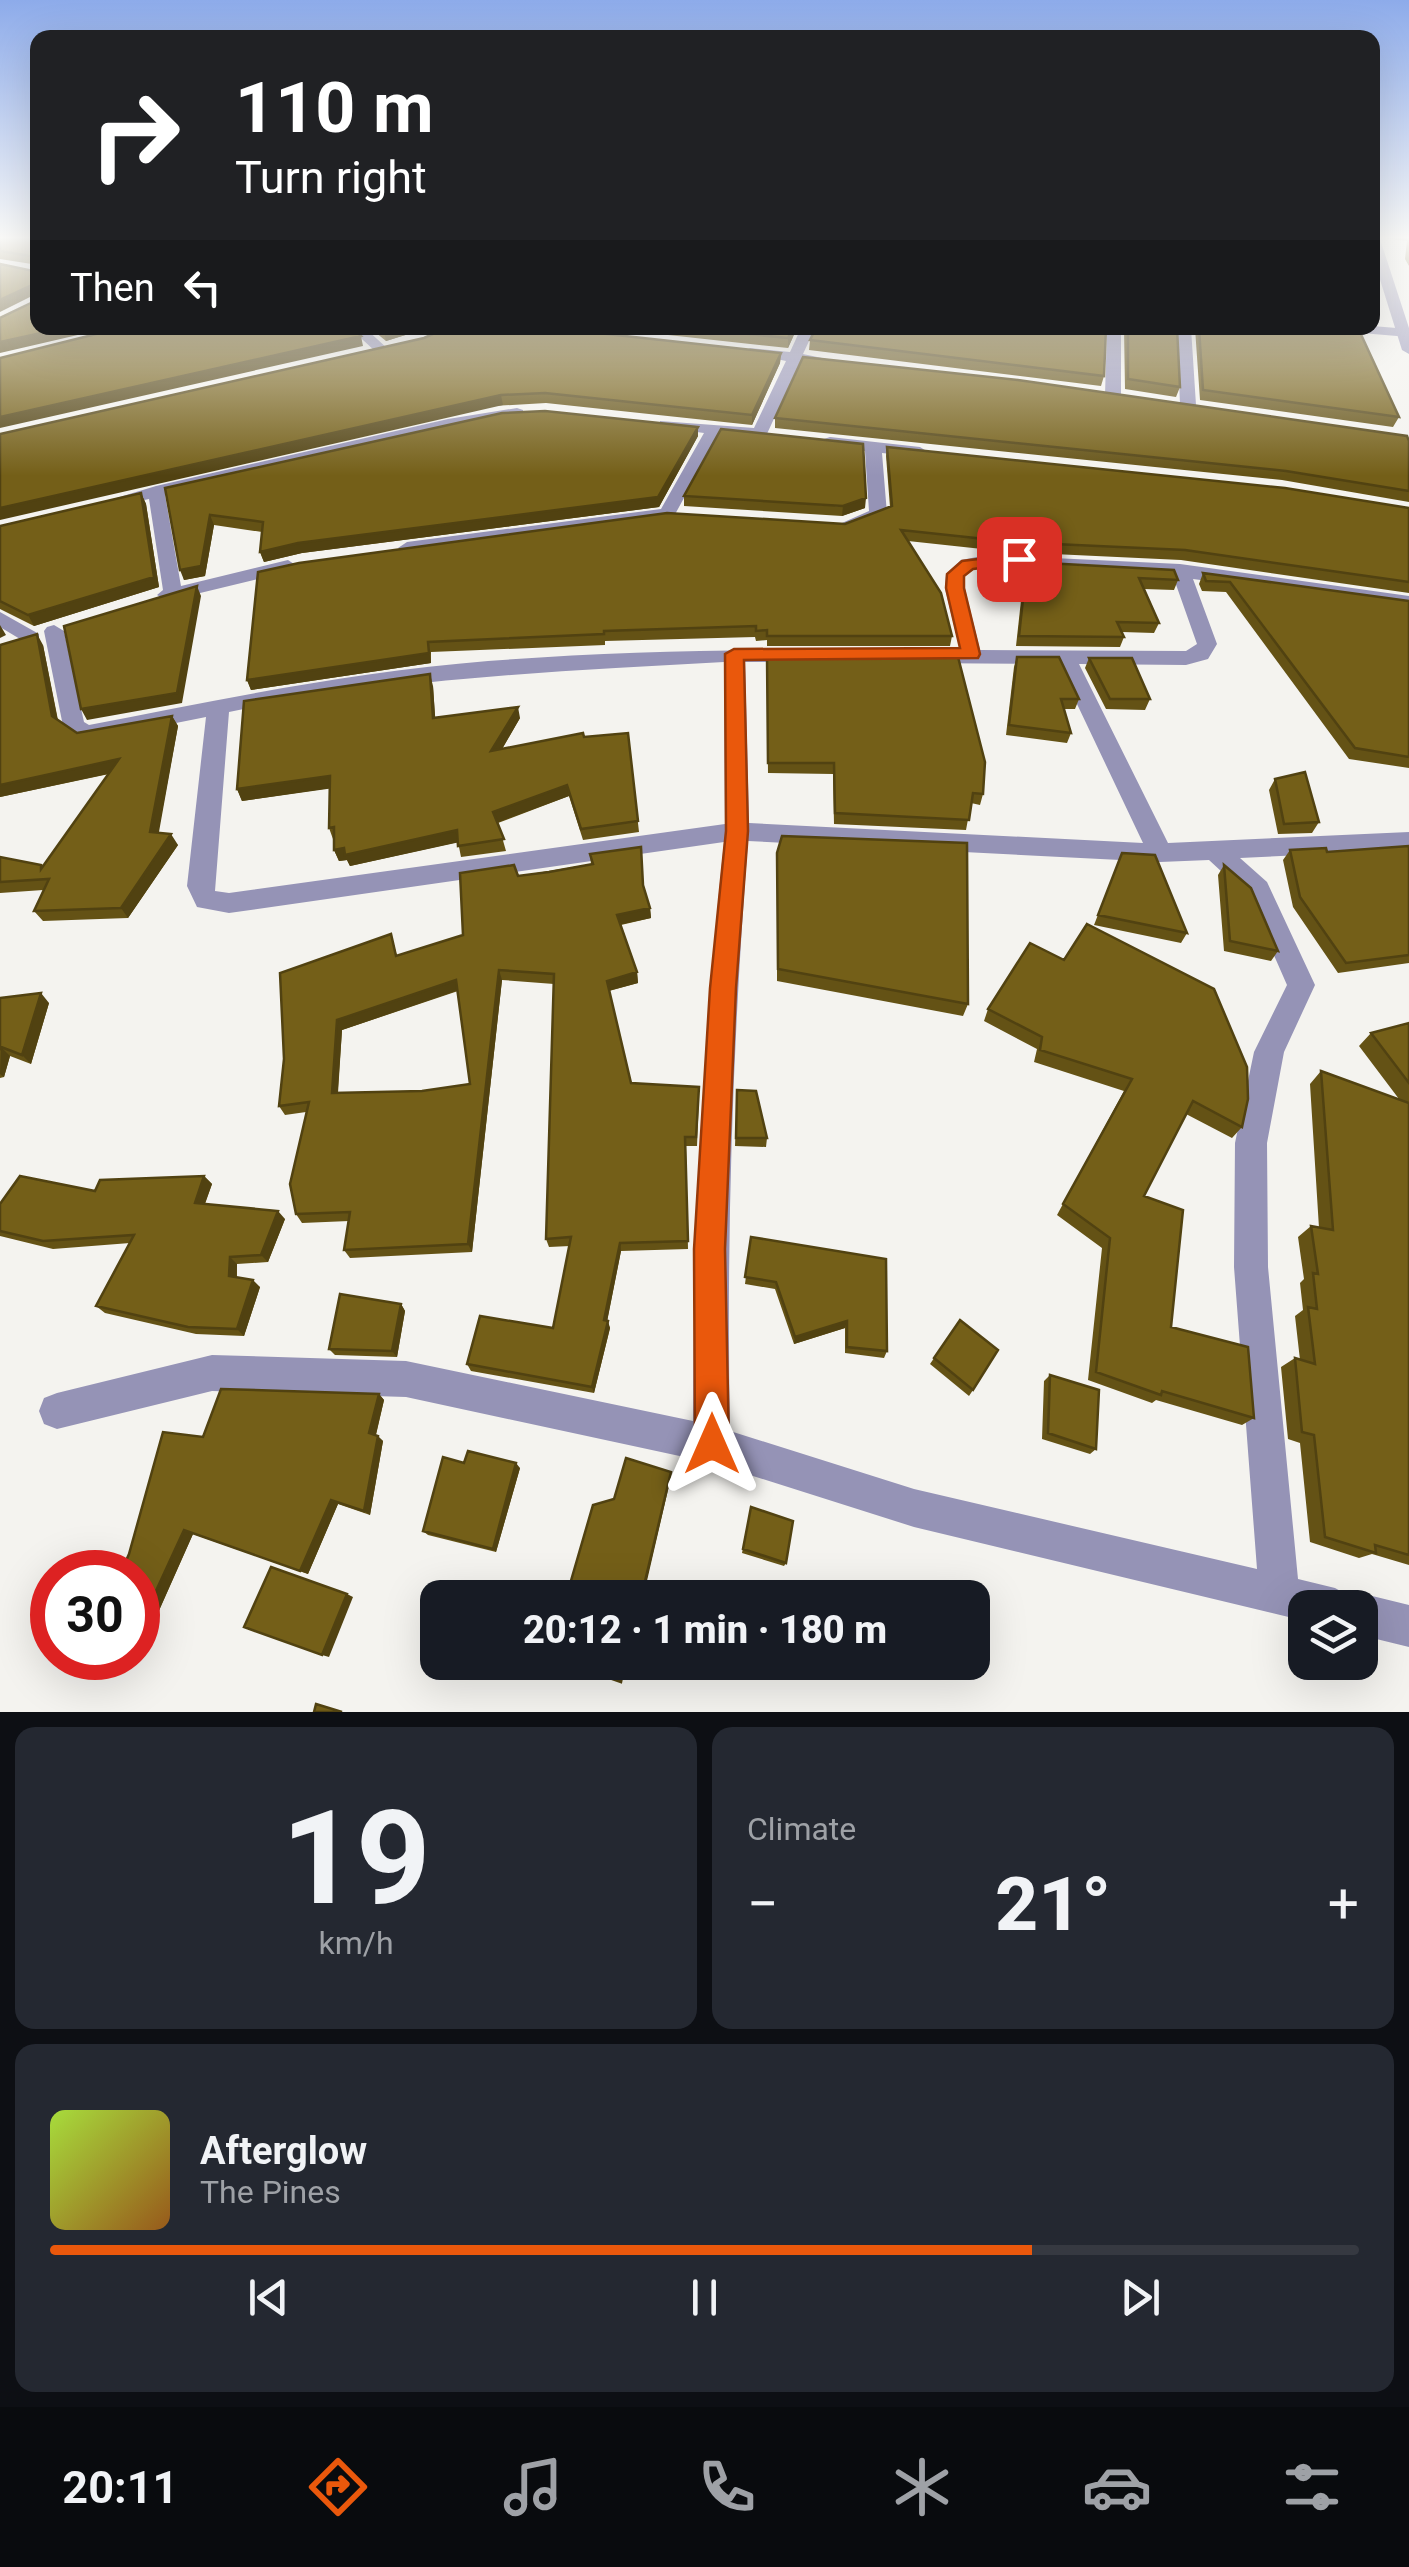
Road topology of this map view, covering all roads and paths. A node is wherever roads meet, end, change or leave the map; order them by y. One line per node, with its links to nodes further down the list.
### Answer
1 (1380, 331): 2 (street)
2 (1405, 333): 7 (street)
3 (368, 335): 9 (street)
4 (805, 335): 10 (street)
5 (1114, 335): 13 (street)
6 (1184, 335): 16 (street)
7 (1409, 350)
8 (742, 352): 10 (street)
9 (362, 353)
10 (797, 358): 11 (street); 21 (street)
11 (852, 364)
12 (1094, 393): 13 (street)
13 (1113, 395): 14 (street)
14 (1132, 398)
15 (1170, 403): 16 (street)
16 (1188, 405): 17 (street)
17 (1206, 408)
18 (531, 413): 26 (street)
19 (646, 422): 20 (street)
20 (714, 429): 21 (street); 29 (street)
21 (760, 434): 22 (street)
22 (779, 436)
23 (817, 440): 24 (street)
24 (873, 447): 25 (street); 28 (street)
25 (931, 453)
26 (156, 492): 27 (street); 30 (street)
27 (98, 505)
28 (823, 524)
29 (395, 550)
30 (302, 563)
31 (1180, 570): 32 (street); 37 (street); 38 (street)
32 (1409, 602)
33 (0, 618): 34 (street)
34 (32, 638): 35 (street); 39 (street)
35 (0, 648)
36 (734, 654): 37 (street); 39 (street); 40 (street)
37 (971, 654): 38 (street)
38 (1065, 656): 43 (street)
39 (218, 710): 40 (street)
40 (737, 831): 43 (street); 45 (street)
41 (1409, 841): 42 (street)
42 (1215, 851): 43 (street); 46 (street)
43 (1160, 853)
44 (57, 1411): 45 (street)
45 (712, 1444): 46 (street)
46 (1279, 1594): 47 (street)
47 (1288, 1596)
48 (1378, 1618): 49 (street)
49 (1409, 1626)

